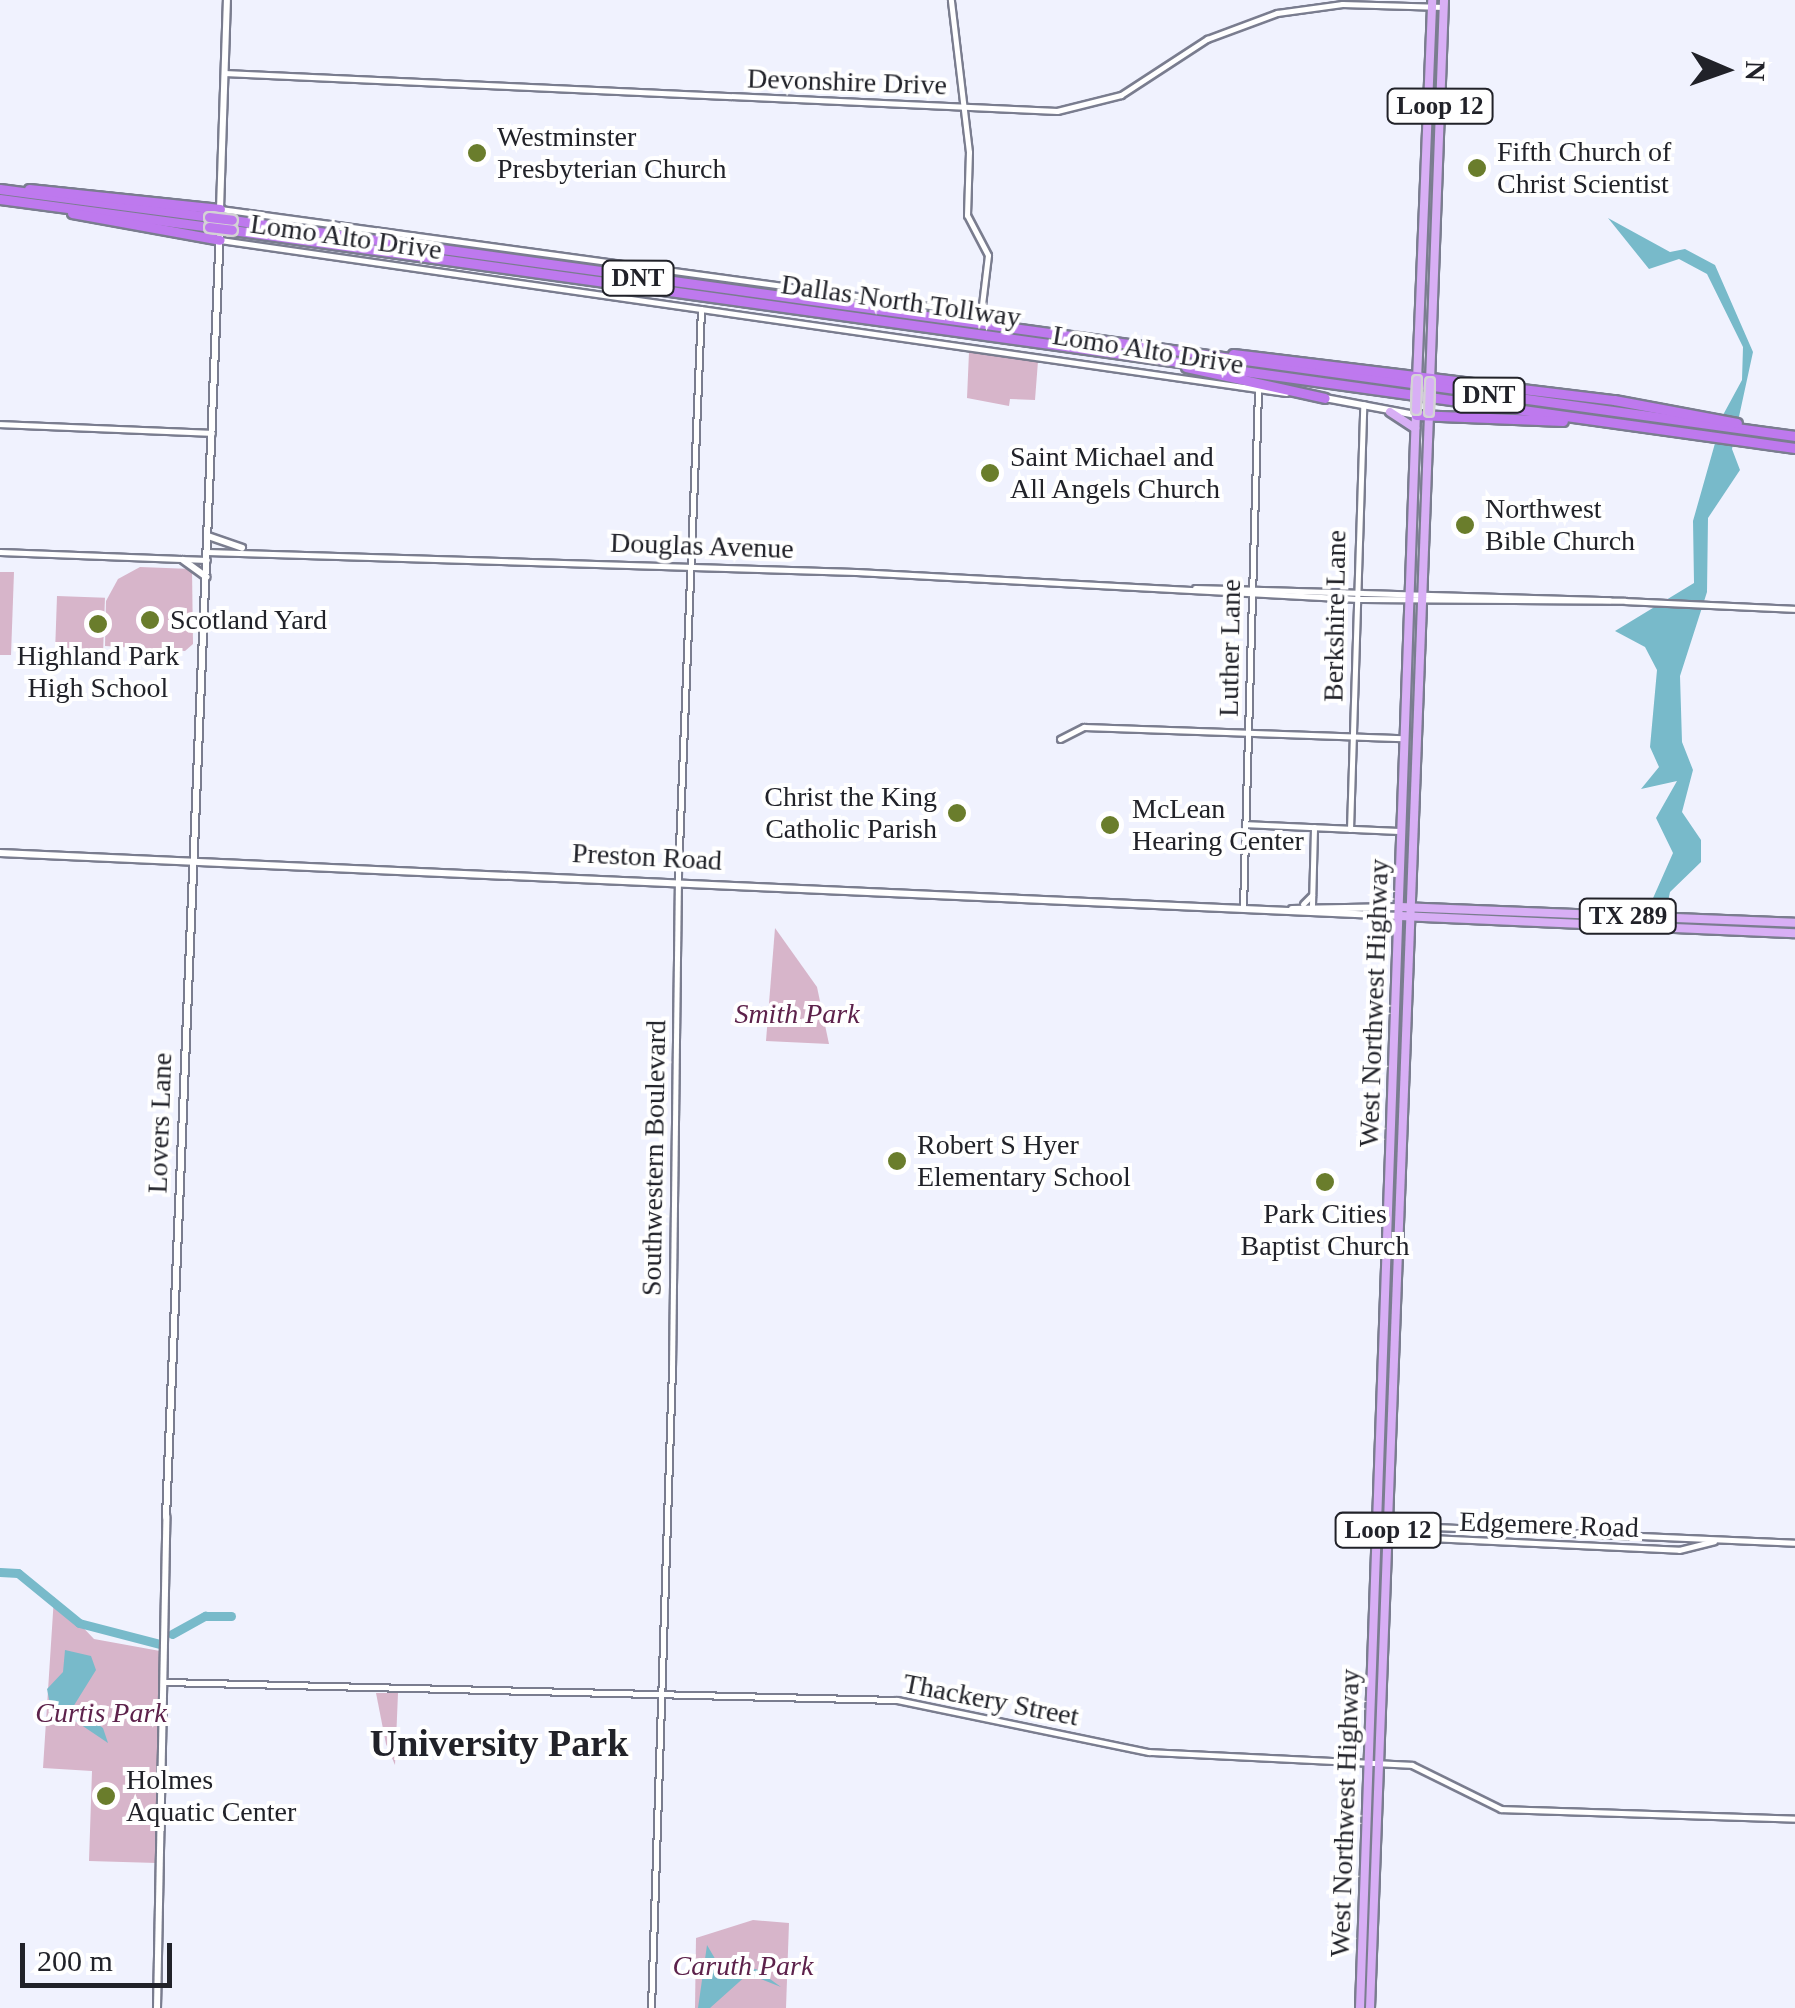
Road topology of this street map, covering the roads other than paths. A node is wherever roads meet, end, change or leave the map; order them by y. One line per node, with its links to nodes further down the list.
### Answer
1 (227, 0): 5 (main road, Lovers Lane)
2 (951, 0): 6 (street)
3 (1432, 3): 4 (street, Devonshire Drive); 6 (street, Devonshire Drive); 18 (main road, West Northwest Highway / Loop 12)
4 (1444, 3): 19 (main road, West Northwest Highway / Loop 12)
5 (224, 74): 6 (street, Devonshire Drive); 11 (main road, Lovers Lane)
6 (962, 106): 11 (street)
7 (0, 189): 8 (highway, Dallas North Tollway / DNT)
8 (12, 191): 11 (highway); 12 (highway, Dallas North Tollway / DNT)
9 (0, 199): 10 (highway, Dallas North Tollway / DNT)
10 (56, 206): 12 (highway, Dallas North Tollway / DNT); 14 (highway)
11 (220, 209): 14 (main road, Lovers Lane)
12 (209, 222): 13 (highway, Dallas North Tollway / DNT, bridge)
13 (232, 225): 16 (highway, Dallas North Tollway / DNT); 17 (highway, Dallas North Tollway / DNT)
14 (220, 240): 15 (street, Lomo Alto Drive); 29 (main road, Lovers Lane)
15 (701, 309): 20 (street, Lomo Alto Drive); 37 (street, Southwestern Boulevard)
16 (1189, 353): 18 (highway); 30 (highway, Dallas North Tollway / DNT)
17 (1164, 359): 21 (highway); 26 (highway, Dallas North Tollway / DNT)
18 (1417, 377): 19 (highway); 24 (main road, West Northwest Highway / Loop 12, bridge)
19 (1430, 378): 25 (main road, West Northwest Highway / Loop 12, bridge); 30 (highway)
20 (1258, 390): 21 (street, Lomo Alto Drive); 41 (street, Luther Lane)
21 (1325, 398): 22 (main road, Lomo Alto Drive)
22 (1363, 404): 23 (main road, Lomo Alto Drive); 45 (street, Berkshire Lane)
23 (1390, 412): 24 (main road, Lomo Alto Drive); 28 (main road)
24 (1416, 412): 25 (highway); 28 (main road, West Northwest Highway / Loop 12)
25 (1429, 414): 26 (highway); 39 (main road, West Northwest Highway / Loop 12)
26 (1601, 422): 31 (highway, Dallas North Tollway / DNT)
27 (0, 424): 29 (street)
28 (1416, 428): 38 (main road, West Northwest Highway / Loop 12)
29 (213, 433): 32 (main road, Lovers Lane)
30 (1792, 436)
31 (1795, 448)
32 (208, 536): 33 (main road); 35 (main road, Lovers Lane)
33 (242, 548): 35 (street, Douglas Avenue); 37 (street, Douglas Avenue)
34 (0, 552): 36 (street, Douglas Avenue)
35 (207, 556): 36 (street, Douglas Avenue); 40 (main road, Lovers Lane)
36 (183, 560): 40 (main road)
37 (691, 566): 42 (street, Douglas Avenue); 64 (street, Southwestern Boulevard)
38 (1412, 572): 39 (main road); 49 (main road, West Northwest Highway / Loop 12)
39 (1422, 572): 50 (main road, West Northwest Highway / Loop 12)
40 (206, 577): 63 (main road, Lovers Lane)
41 (1251, 585): 42 (street, Douglas Avenue); 43 (street, Douglas Avenue); 46 (street, Luther Lane)
42 (1195, 588): 46 (street, Douglas Avenue)
43 (1307, 588): 44 (street, Douglas Avenue); 47 (street)
44 (1319, 588): 45 (street, Douglas Avenue); 48 (street)
45 (1354, 590): 49 (street, Douglas Avenue); 51 (street, Berkshire Lane)
46 (1253, 594): 47 (street, Douglas Avenue); 53 (street, Luther Lane)
47 (1306, 597): 48 (street, Douglas Avenue)
48 (1319, 597): 51 (street, Douglas Avenue)
49 (1411, 597): 50 (street, Douglas Avenue); 51 (street, Douglas Avenue); 56 (main road, West Northwest Highway / Loop 12)
50 (1422, 598): 52 (street, Douglas Avenue); 57 (main road, West Northwest Highway / Loop 12)
51 (1358, 599): 54 (street, Berkshire Lane)
52 (1795, 608)
53 (1248, 733): 54 (street); 55 (street); 58 (street, Luther Lane)
54 (1354, 736): 56 (street); 60 (street, Berkshire Lane)
55 (1060, 739)
56 (1407, 739): 57 (main road); 61 (main road, West Northwest Highway / Loop 12)
57 (1415, 794): 70 (main road, West Northwest Highway / Loop 12)
58 (1245, 824): 59 (street); 66 (street, Luther Lane)
59 (1314, 827): 60 (street); 65 (street)
60 (1350, 828): 61 (street)
61 (1404, 831): 69 (main road, West Northwest Highway / Loop 12)
62 (0, 853): 63 (main road, Preston Road)
63 (194, 860): 64 (main road, Preston Road); 80 (main road, Lovers Lane)
64 (679, 882): 66 (main road, Preston Road); 81 (street, Southwestern Boulevard)
65 (1312, 895): 67 (street); 68 (street)
66 (1243, 907): 67 (main road, Preston Road)
67 (1298, 908): 68 (main road, Preston Road)
68 (1312, 908): 69 (main road, Preston Road)
69 (1400, 911): 70 (main road, Preston Road / TX 289); 73 (main road, West Northwest Highway / Loop 12)
70 (1411, 912): 71 (main road, Preston Road / TX 289); 72 (main road, Preston Road / TX 289); 74 (main road, West Northwest Highway / Loop 12)
71 (1795, 923)
72 (1795, 933)
73 (1388, 1232): 74 (main road); 76 (main road, West Northwest Highway / Loop 12)
74 (1396, 1296): 75 (main road, West Northwest Highway / Loop 12)
75 (1388, 1525): 76 (street, Edgemere Road); 77 (main road, West Northwest Highway / Loop 12); 78 (street, Edgemere Road)
76 (1377, 1530): 77 (street, Edgemere Road); 82 (main road, West Northwest Highway / Loop 12)
77 (1388, 1536): 78 (street, Edgemere Road); 82 (main road, West Northwest Highway / Loop 12)
78 (1717, 1540): 79 (street, Edgemere Road)
79 (1795, 1543)
80 (165, 1682): 81 (street, Thackery Street); 86 (main road, Lovers Lane)
81 (662, 1694): 82 (street, Thackery Street); 87 (street, Southwestern Boulevard)
82 (1374, 1763): 83 (street, Thackery Street); 84 (main road, West Northwest Highway / Loop 12); 85 (main road, West Northwest Highway / Loop 12)
83 (1795, 1819)
84 (1362, 1936): 85 (main road); 88 (main road, West Northwest Highway / Loop 12)
85 (1374, 1937): 89 (main road, West Northwest Highway / Loop 12)
86 (157, 2008)
87 (651, 2008)
88 (1360, 2008)
89 (1370, 2008)

